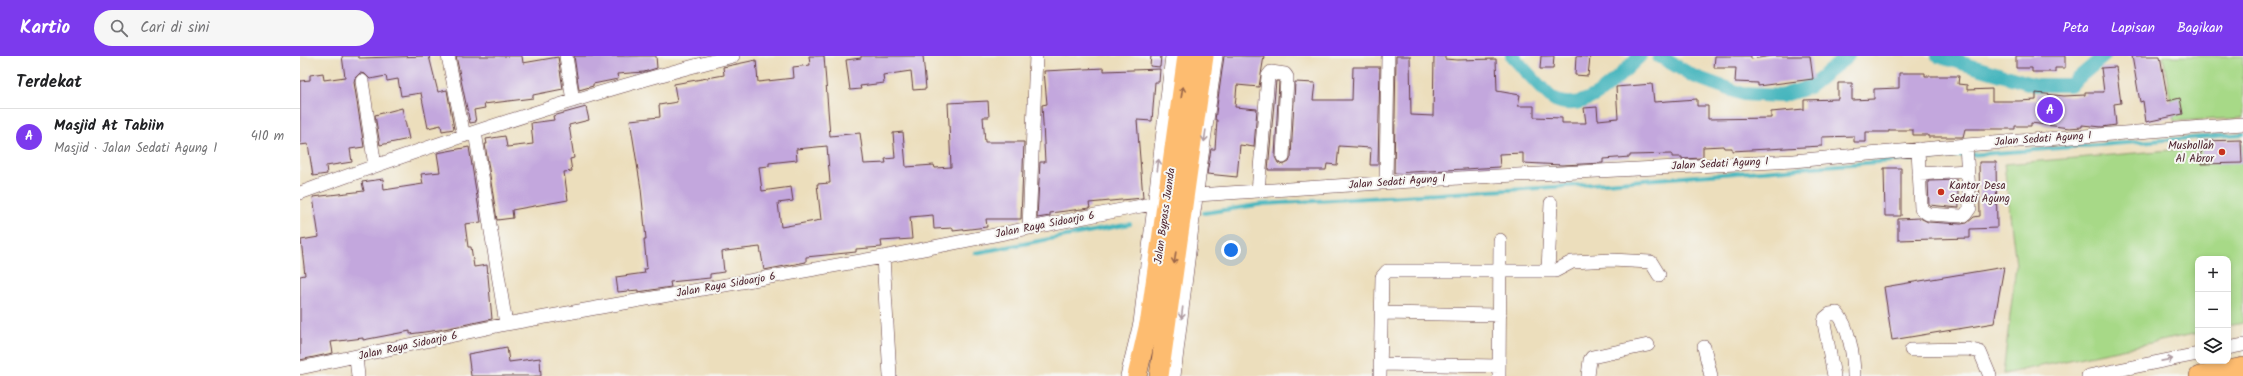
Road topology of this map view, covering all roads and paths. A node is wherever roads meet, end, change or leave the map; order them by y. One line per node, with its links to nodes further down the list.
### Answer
1 (448, 56): 15 (street)
2 (566, 56): 12 (street)
3 (733, 56): 10 (street)
4 (1036, 56): 25 (street)
5 (1172, 56): 13 (street)
6 (1187, 56): 13 (highway, Jalan Bypass Juanda, one-way to 6)
7 (1204, 56): 24 (highway, Jalan Bypass Juanda)
8 (1216, 56): 24 (street, one-way to 24)
9 (1388, 56): 20 (street)
10 (693, 61): 12 (street)
11 (362, 81): 19 (street)
12 (573, 101): 15 (street)
13 (1170, 124): 24 (highway, Jalan Bypass Juanda, one-way to 13)
14 (2243, 124): 17 (street, Jalan Sedati Agung I)
15 (470, 134): 19 (street); 33 (street)
16 (1283, 157): 21 (street)
17 (1966, 158): 18 (street, Jalan Sedati Agung I); 18 (street); 18 (street)
18 (1919, 162): 20 (street, Jalan Sedati Agung I)
19 (375, 166): 22 (street)
20 (1386, 183): 21 (street, Jalan Sedati Agung I)
21 (1258, 191): 24 (street, Jalan Sedati Agung I)
22 (300, 193)
23 (1551, 203): 29 (street)
24 (1174, 208): 25 (street, Jalan Raya Sidoarjo 6); 47 (street); 48 (highway, Jalan Bypass Juanda); 49 (highway, Jalan Bypass Juanda, one-way to 49); 50 (street, one-way to 50)
25 (1029, 228): 27 (street, Jalan Raya Sidoarjo 6)
26 (1500, 240): 28 (street)
27 (883, 257): 33 (street, Jalan Raya Sidoarjo 6); 46 (street)
28 (1500, 271): 29 (street); 31 (street); 32 (street)
29 (1548, 271): 30 (street)
30 (1659, 275)
31 (1381, 313): 32 (street); 43 (street)
32 (1500, 315): 44 (street)
33 (506, 324): 40 (street, Jalan Raya Sidoarjo 6)
34 (1648, 344): 51 (street)
35 (2243, 345): 37 (street)
36 (1704, 347): 52 (street)
37 (2231, 347)
38 (1911, 350): 55 (street)
39 (2195, 355): 56 (street, one-way to 39)
40 (356, 357): 42 (street, Jalan Raya Sidoarjo 6); 45 (street)
41 (2243, 367): 57 (highway)
42 (300, 368)
43 (1380, 370): 44 (street)
44 (1499, 371)
45 (358, 376)
46 (890, 376)
47 (1127, 376)
48 (1137, 376)
49 (1159, 376)
50 (1174, 376)
51 (1588, 376)
52 (1711, 376)
53 (1834, 376): 54 (street)
54 (1854, 376)
55 (1990, 376)
56 (2088, 376)
57 (2199, 376)

